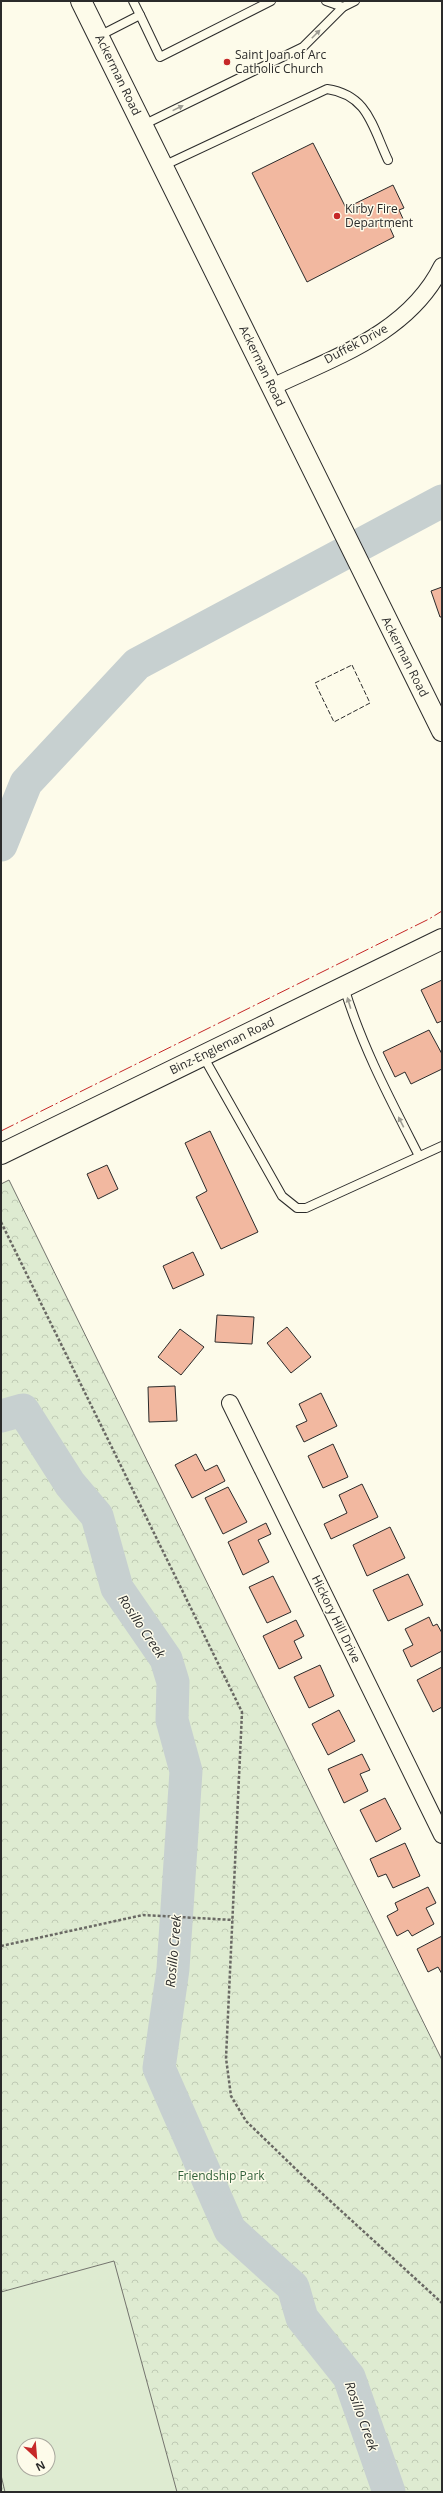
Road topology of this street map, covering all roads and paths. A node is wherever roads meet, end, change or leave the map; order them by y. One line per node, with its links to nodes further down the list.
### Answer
1 (81, 1): 8 (street, Ackerman Road)
2 (133, 1): 7 (lane)
3 (270, 1): 7 (lane)
4 (326, 1): 6 (lane)
5 (355, 1): 6 (lane)
6 (343, 7): 9 (lane, one-way to 6)
7 (140, 15): 8 (lane)
8 (99, 36): 9 (street, Ackerman Road)
9 (143, 125): 11 (street, Ackerman Road)
10 (388, 160): 11 (lane)
11 (163, 166): 13 (street, Ackerman Road)
12 (442, 266): 13 (street, Duffek Drive)
13 (272, 387): 14 (street, Ackerman Road)
14 (442, 731)
15 (442, 939): 16 (street, Binz-Engleman Road)
16 (344, 987): 17 (street, Binz-Engleman Road); 20 (lane, one-way to 16)
17 (202, 1056): 19 (street, Binz-Engleman Road); 20 (lane)
18 (442, 1146): 20 (lane)
19 (1, 1154)
20 (419, 1156)
21 (1, 1222): 24 (path)
22 (230, 1403): 23 (street, Hickory Hill Drive)
23 (442, 1835)
24 (233, 1920): 25 (path); 26 (path)
25 (1, 1946)
26 (442, 2303)

